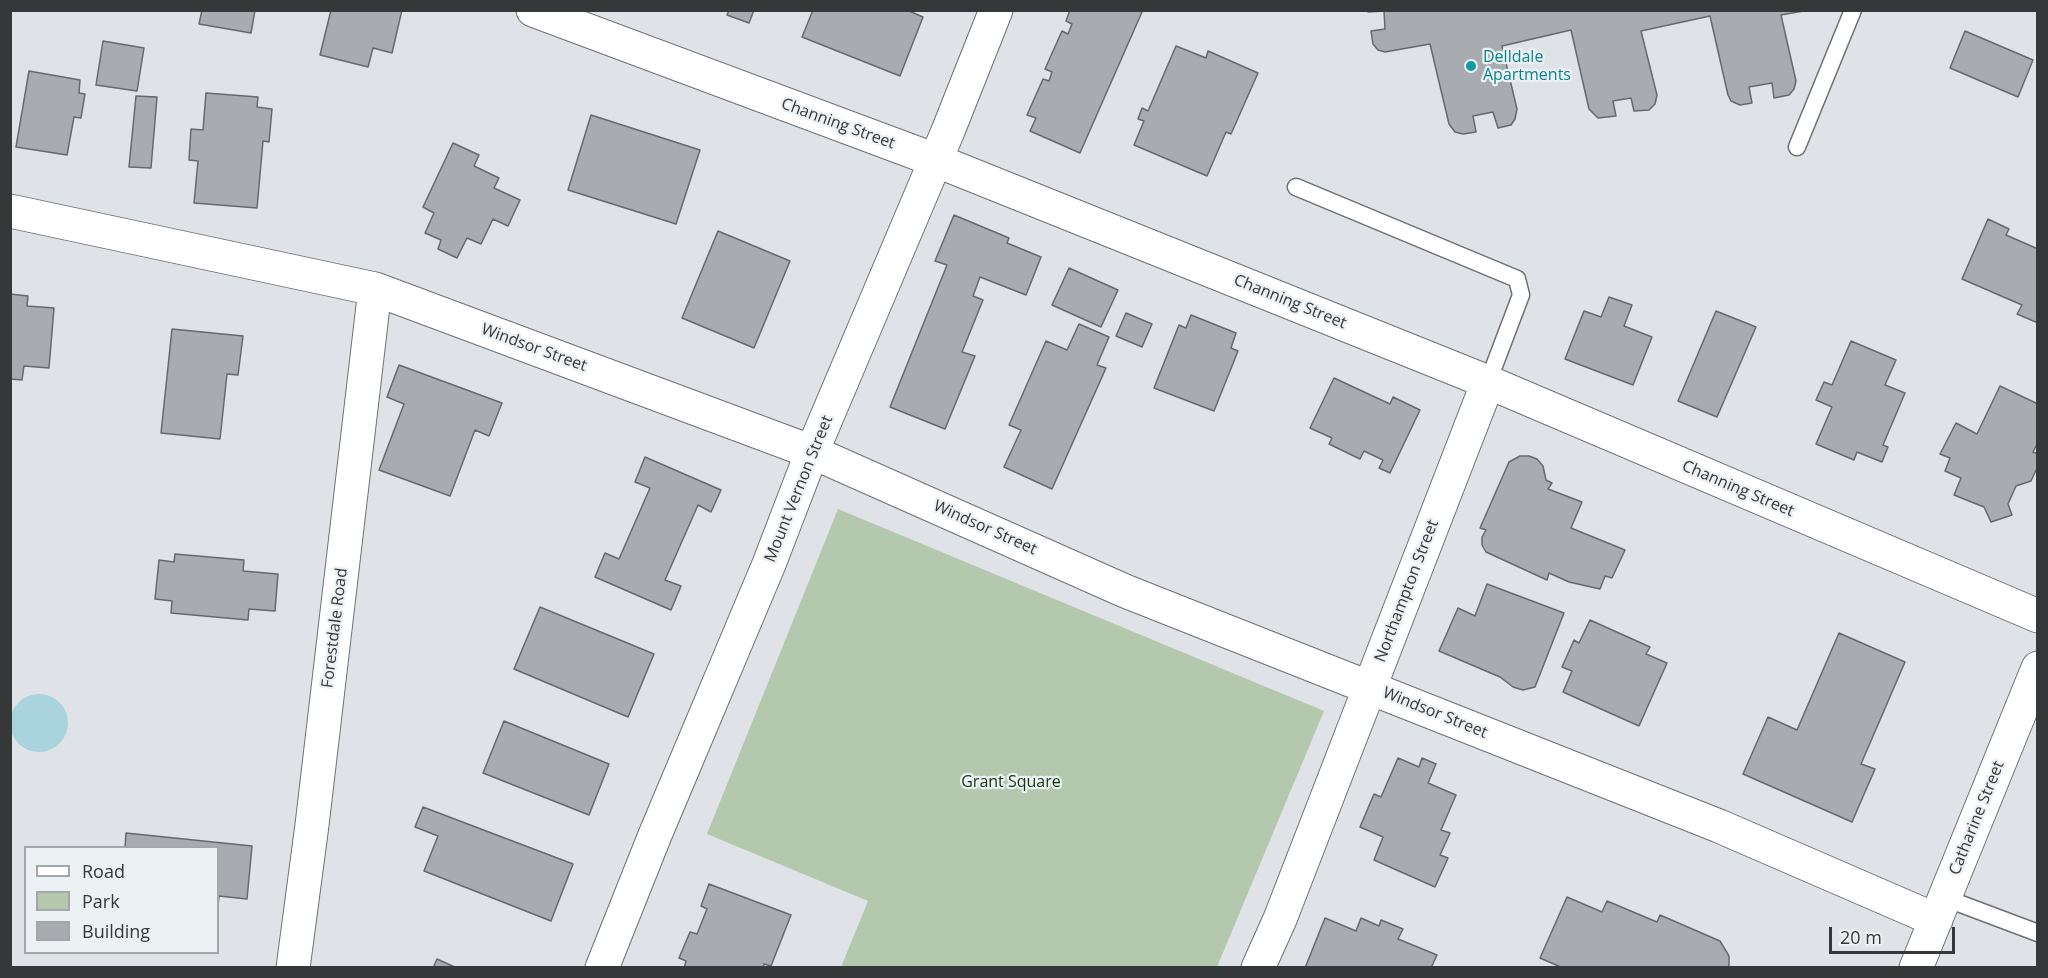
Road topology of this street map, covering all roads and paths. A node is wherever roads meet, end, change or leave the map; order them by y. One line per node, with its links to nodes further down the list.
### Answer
1 (533, 10): 5 (street, Channing Street)
2 (996, 10): 5 (street, Mount Vernon Street)
3 (1853, 10): 4 (lane)
4 (1797, 147)
5 (935, 160): 9 (street, Channing Street); 10 (street, Mount Vernon Street)
6 (1296, 187): 9 (lane)
7 (10, 211): 8 (street, Windsor Street)
8 (375, 289): 10 (street, Windsor Street); 16 (street, Forestdale Road)
9 (1488, 382): 11 (street, Channing Street); 13 (street, Northampton Street)
10 (812, 452): 13 (street, Windsor Street); 17 (street, Mount Vernon Street)
11 (2037, 616)
12 (2037, 668): 14 (street, Catharine Street)
13 (1370, 687): 14 (street, Windsor Street); 18 (street, Northampton Street)
14 (1941, 909): 15 (lane); 19 (street, Catharine Street)
15 (2037, 933)
16 (293, 968)
17 (602, 968)
18 (1258, 968)
19 (1916, 968)

